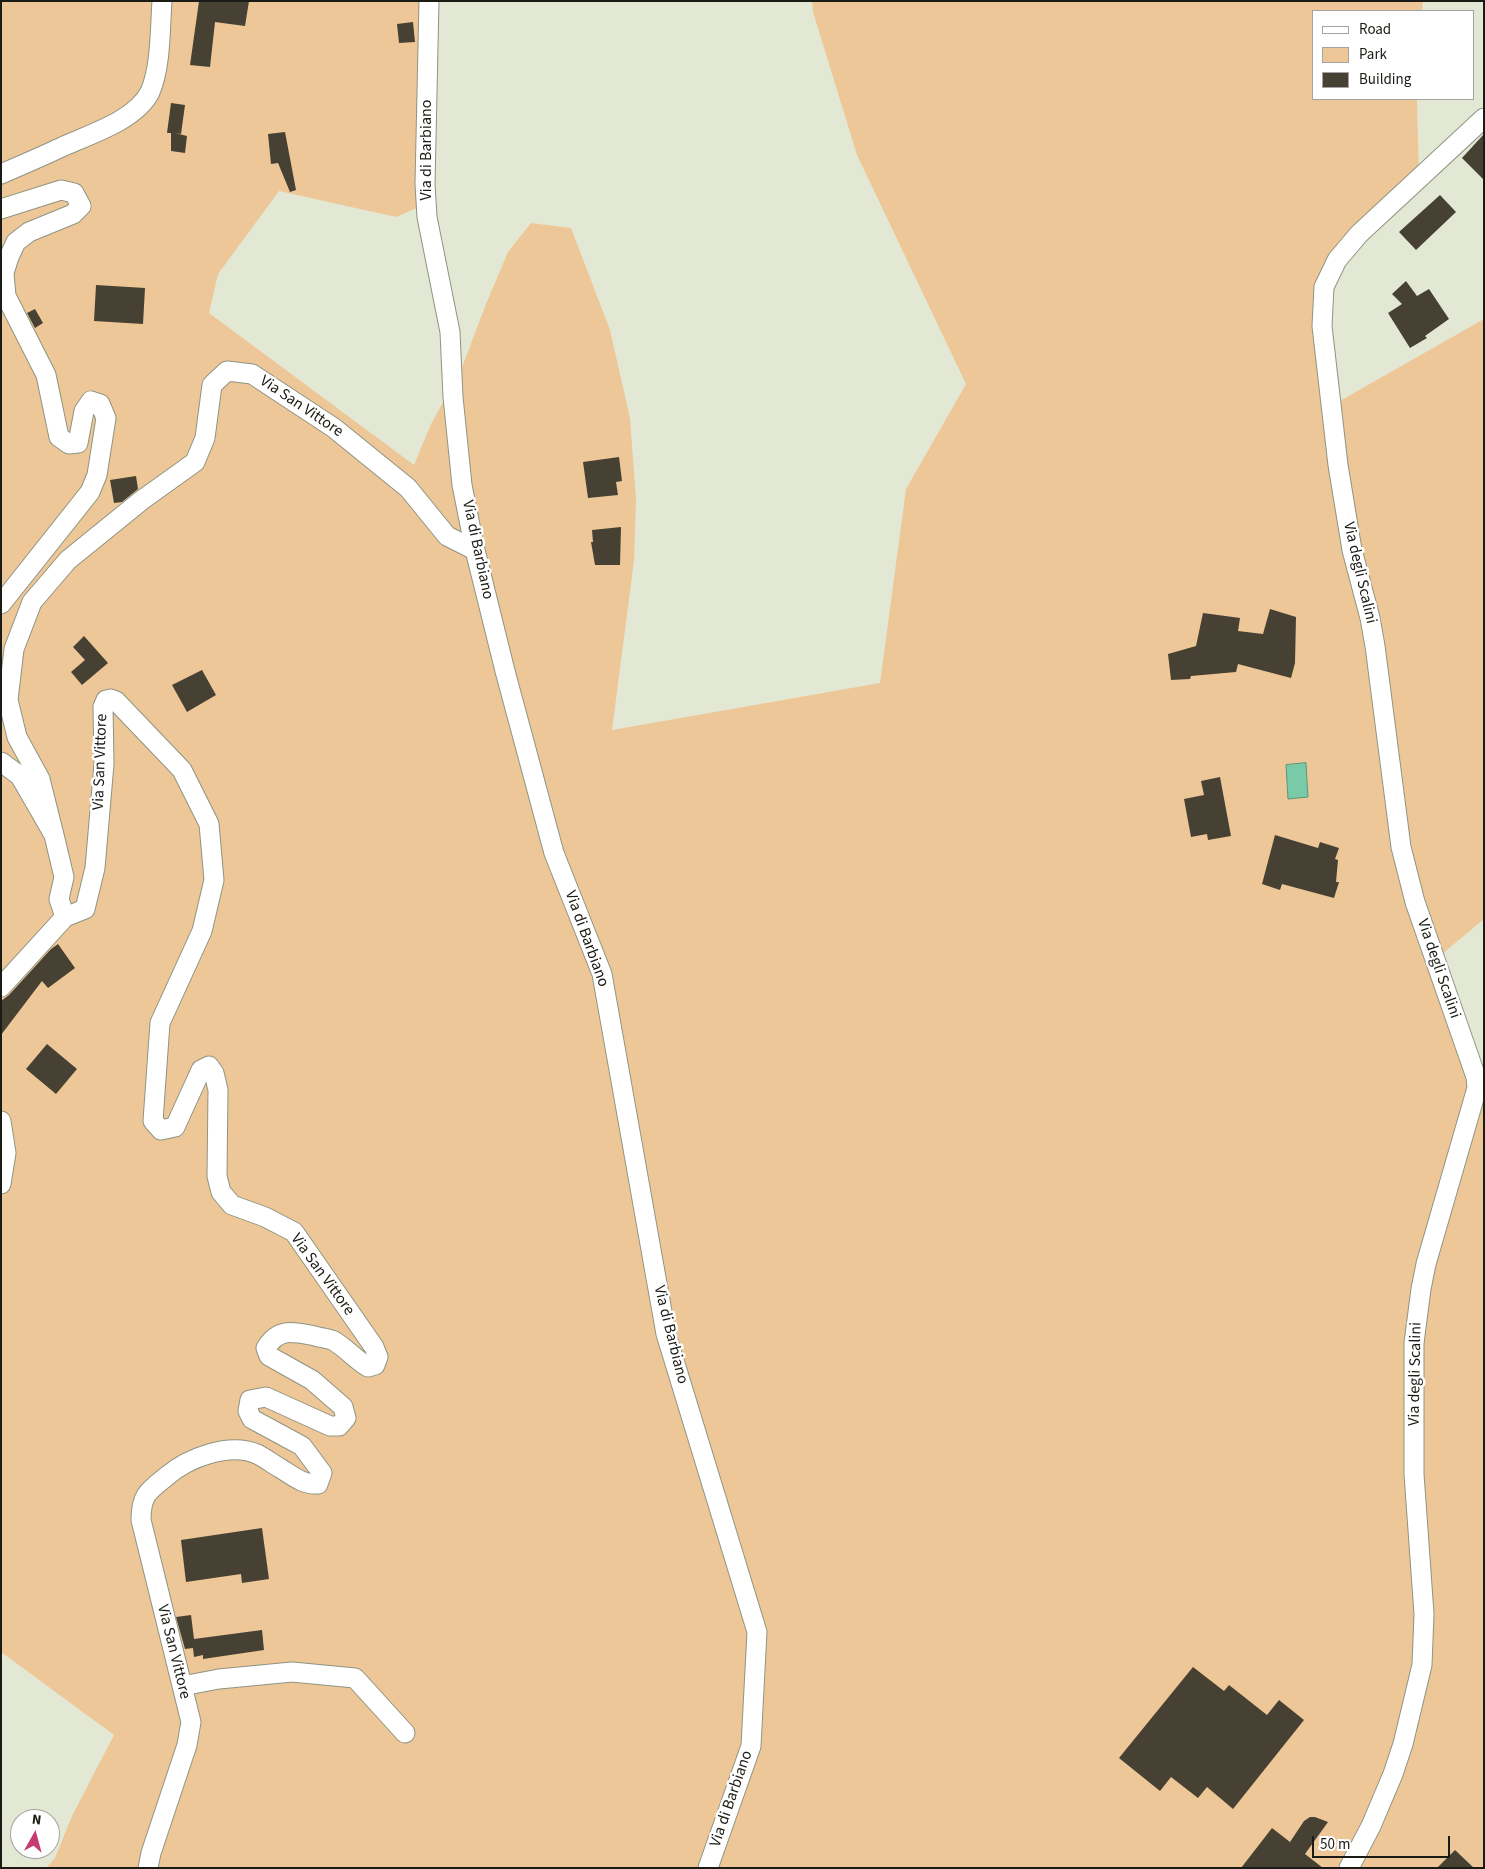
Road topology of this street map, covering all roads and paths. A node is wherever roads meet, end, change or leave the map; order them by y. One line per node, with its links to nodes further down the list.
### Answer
1 (162, 1): 4 (street)
2 (429, 1): 6 (street, Via di Barbiano)
3 (1484, 118): 18 (street, Via degli Scalini)
4 (1, 174)
5 (1, 209): 7 (street)
6 (475, 550): 9 (street, Via San Vittore); 17 (street, Via di Barbiano)
7 (1, 604)
8 (1, 762): 9 (street, Via San Vittore)
9 (54, 835): 10 (street, Via San Vittore)
10 (65, 917): 11 (street); 14 (street, Via San Vittore)
11 (1, 987)
12 (1, 1121): 13 (street)
13 (1, 1184)
14 (182, 1686): 15 (street); 16 (street, Via San Vittore)
15 (404, 1733)
16 (148, 1868)
17 (708, 1868)
18 (1349, 1868)

